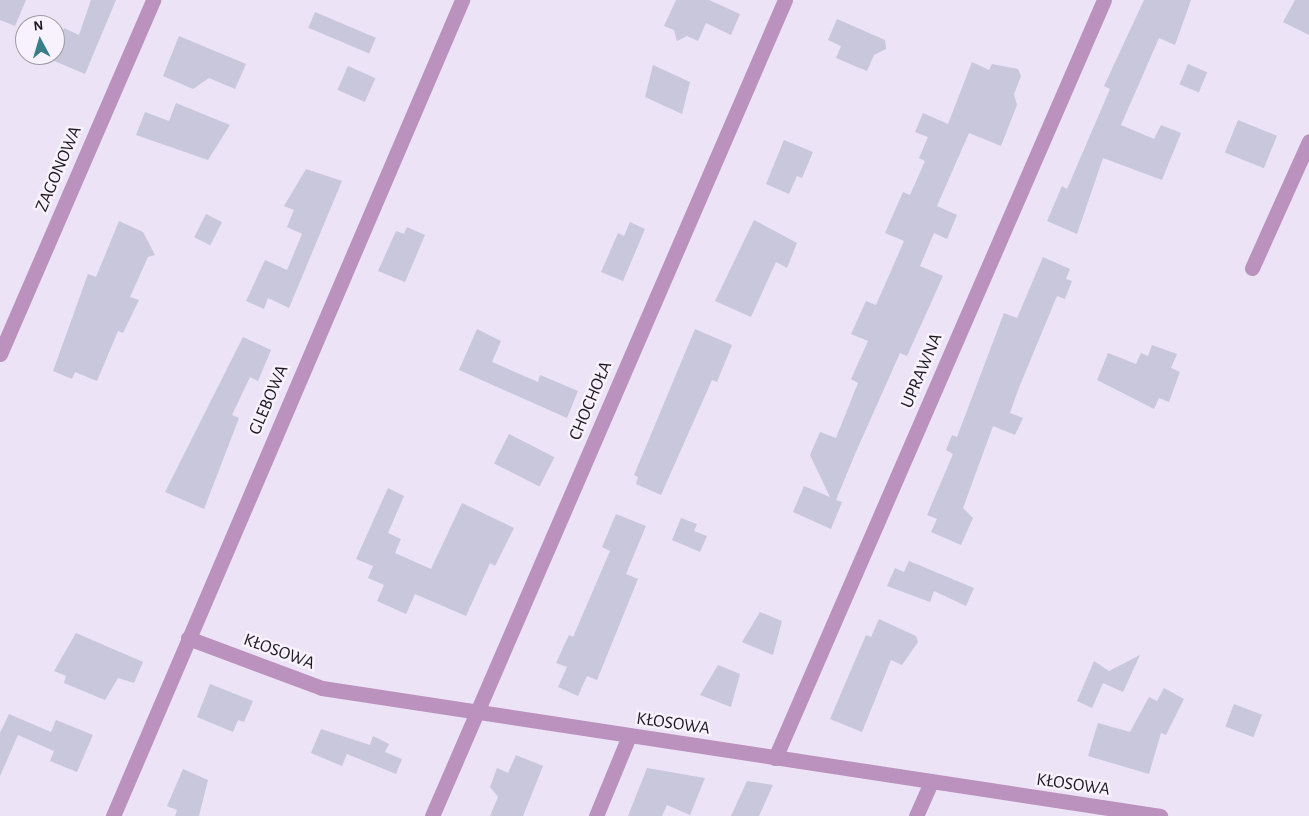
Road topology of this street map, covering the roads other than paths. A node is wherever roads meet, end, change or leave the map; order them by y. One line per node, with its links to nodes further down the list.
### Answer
1 (153, 0): 7 (street, ZAGONOWA)
2 (462, 0): 8 (street, GLEBOWA)
3 (785, 0): 9 (street, CHOCHOŁA)
4 (1104, 0): 11 (street, UPRAWNA)
5 (1309, 141): 6 (street)
6 (1252, 268)
7 (0, 354)
8 (188, 638): 9 (street, KŁOSOWA); 13 (street, GLEBOWA)
9 (478, 712): 10 (street, KŁOSOWA); 14 (street, CHOCHOŁA)
10 (629, 736): 11 (street, KŁOSOWA); 15 (street)
11 (775, 758): 12 (street, KŁOSOWA)
12 (930, 784): 16 (street); 17 (street, KŁOSOWA)
13 (113, 816)
14 (432, 816)
15 (596, 816)
16 (916, 816)
17 (1160, 816)

